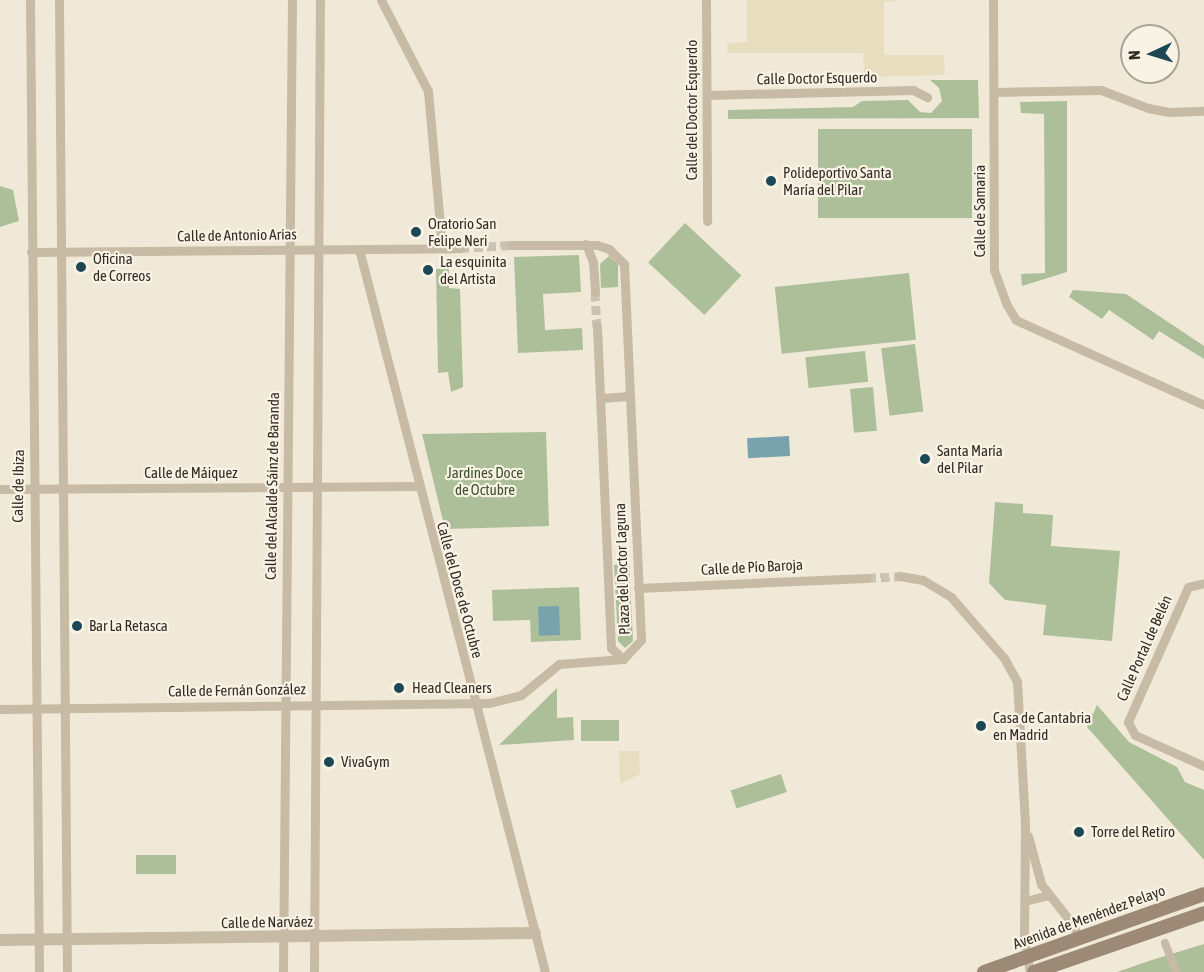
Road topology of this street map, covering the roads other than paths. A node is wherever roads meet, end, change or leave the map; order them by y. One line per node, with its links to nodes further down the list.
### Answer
1 (30, 0): 20 (street, Calle de Ibiza)
2 (59, 0): 21 (street)
3 (292, 0): 18 (street, Calle del Alcalde Sáinz de Baranda)
4 (320, 0): 15 (street)
5 (381, 0): 16 (street)
6 (706, 0): 9 (street, Calle del Doctor Esquerdo)
7 (993, 0): 8 (street, Calle de Samaria)
8 (995, 92): 11 (street); 26 (street, Calle de Samaria)
9 (707, 95): 10 (street, Calle Doctor Esquerdo); 12 (street, Calle del Doctor Esquerdo)
10 (927, 97)
11 (1204, 111)
12 (707, 221)
13 (586, 244): 14 (street); 22 (street); 24 (street, Plaza del Doctor Laguna)
14 (511, 246)
15 (319, 248): 18 (street, Calle de Antonio Arias); 19 (street, Calle de Antonio Arias); 29 (street)
16 (442, 248): 17 (street, Calle de Antonio Arias); 19 (street, Calle de Antonio Arias)
17 (460, 248)
18 (289, 249): 21 (street, Calle de Antonio Arias); 28 (street, Calle del Alcalde Sáinz de Baranda)
19 (359, 249): 27 (street, Calle del Doce de Octubre)
20 (31, 252): 21 (street, Calle de Antonio Arias); 31 (street, Calle de Ibiza)
21 (60, 252): 32 (street)
22 (595, 292)
23 (597, 326): 25 (street, Plaza del Doctor Laguna)
24 (630, 396): 25 (street); 36 (street, Plaza del Doctor Laguna)
25 (601, 398): 37 (street, Plaza del Doctor Laguna)
26 (1204, 405)
27 (418, 486): 29 (street, Calle de Máiquez); 38 (street, Calle del Doce de Octubre)
28 (287, 488): 29 (street, Calle de Máiquez); 32 (street, Calle de Máiquez); 39 (street, Calle del Alcalde Sáinz de Baranda)
29 (317, 488): 40 (street)
30 (0, 489): 31 (street, Calle de Máiquez)
31 (32, 489): 32 (street, Calle de Máiquez); 41 (street, Calle de Ibiza)
32 (63, 489): 42 (street)
33 (900, 576): 45 (street)
34 (867, 578): 36 (street, Calle de Pío Baroja)
35 (1204, 584): 44 (street, Calle Portal de Belén)
36 (638, 588): 37 (street, Plaza del Doctor Laguna)
37 (623, 659): 38 (street)
38 (474, 701): 40 (street, Calle de Fernán González); 50 (street, Calle del Doce de Octubre)
39 (286, 704): 40 (street, Calle de Fernán González); 42 (street, Calle de Fernán González); 51 (street, Calle del Alcalde Sáinz de Baranda)
40 (317, 704): 52 (street)
41 (36, 708): 42 (street, Calle de Fernán González); 43 (street, Calle de Fernán González); 54 (street, Calle de Ibiza)
42 (63, 708): 55 (street)
43 (0, 709)
44 (1204, 766)
45 (1025, 825): 47 (street); 48 (street)
46 (1204, 894): 53 (main road, Avenida de Menéndez Pelayo)
47 (1049, 895): 48 (street); 53 (street)
48 (1025, 900): 58 (street)
49 (1204, 913): 65 (main road)
50 (535, 933): 52 (street, Calle de Narváez); 63 (street, Calle del Doce de Octubre)
51 (284, 937): 52 (street, Calle de Narváez); 55 (street, Calle de Narváez); 61 (street, Calle del Alcalde Sáinz de Baranda)
52 (314, 937): 62 (street)
53 (1079, 938): 58 (main road, Avenida de Menéndez Pelayo)
54 (39, 939): 55 (street, Calle de Narváez); 56 (street, Calle de Narváez); 59 (street, Calle de Ibiza)
55 (66, 939): 60 (street)
56 (0, 940)
57 (1165, 943): 66 (street)
58 (1026, 958): 64 (main road, Avenida de Menéndez Pelayo); 65 (street)
59 (39, 972)
60 (67, 972)
61 (283, 972)
62 (314, 972)
63 (545, 972)
64 (984, 972)
65 (1032, 972)
66 (1176, 972)

